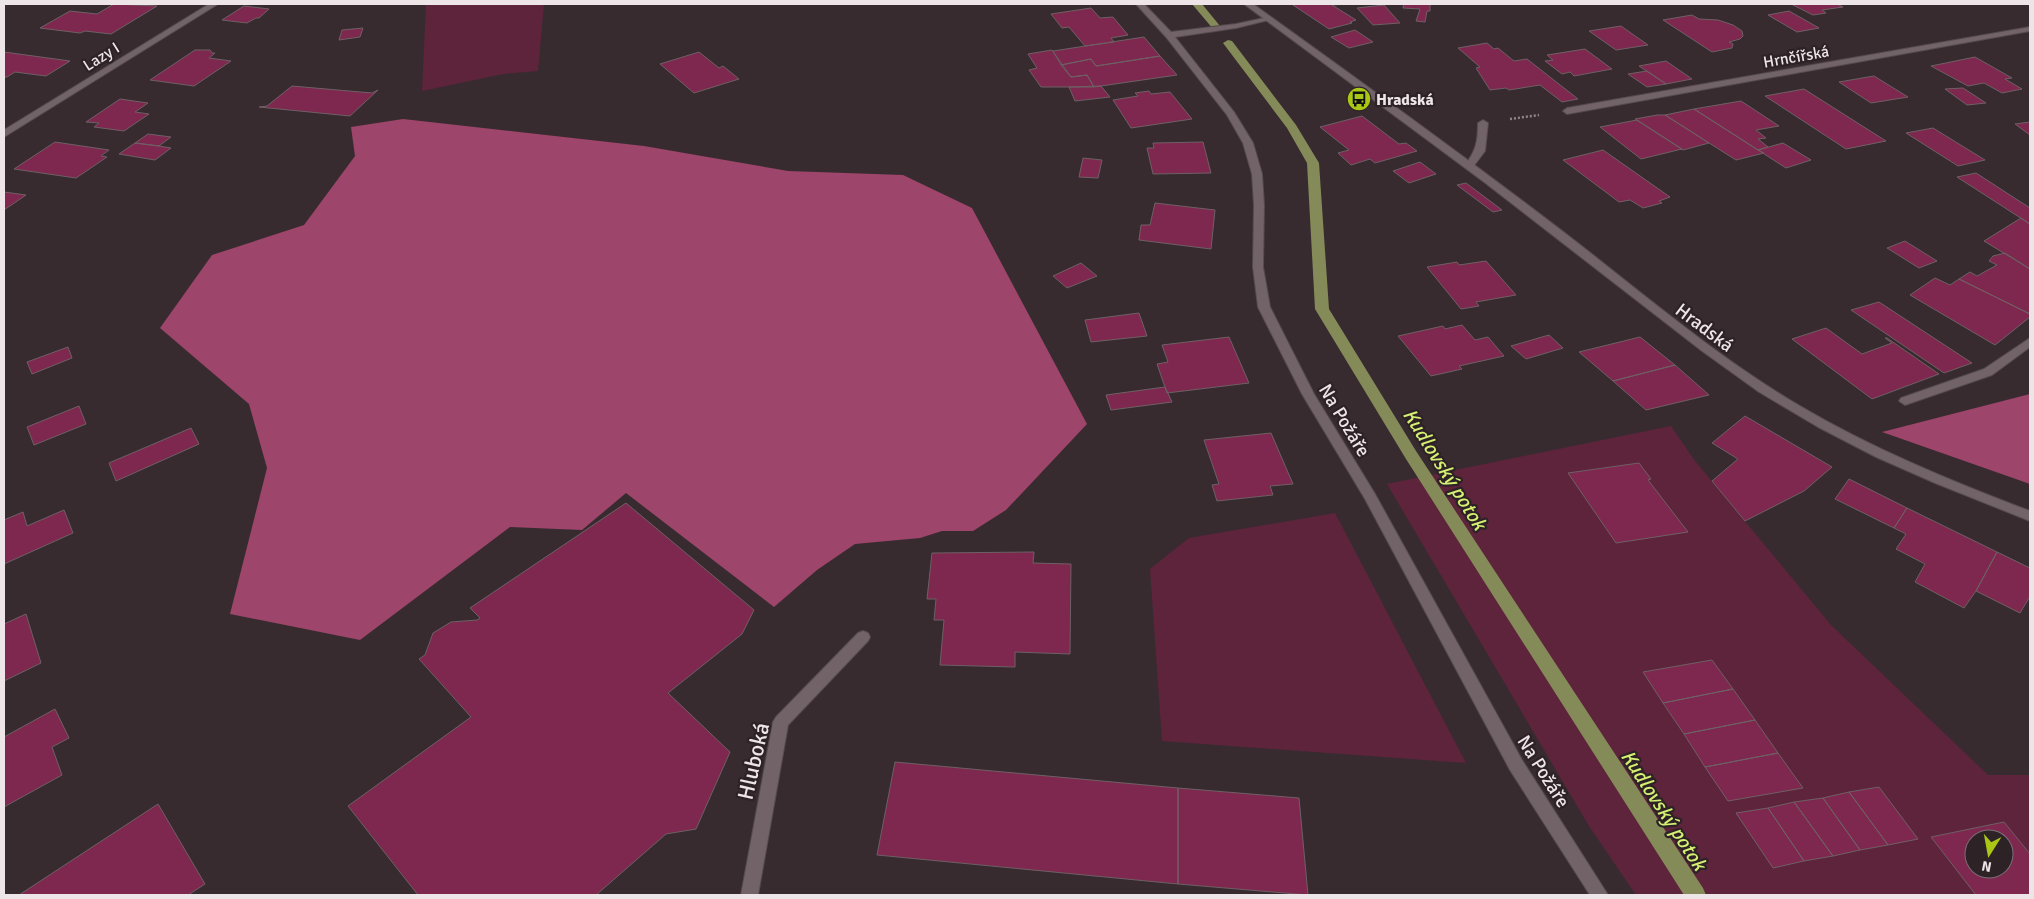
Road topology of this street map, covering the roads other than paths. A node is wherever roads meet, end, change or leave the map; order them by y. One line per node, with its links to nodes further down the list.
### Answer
1 (214, 4): 9 (street, Lazy I)
2 (1140, 4): 6 (street, Na Požáře)
3 (1248, 4): 4 (street, Hradská)
4 (1269, 19): 6 (street); 10 (street, Hradská)
5 (2030, 29): 7 (street, Hrnčířská)
6 (1169, 36): 16 (street, Na Požáře)
7 (1567, 112)
8 (1483, 123): 10 (street)
9 (4, 134)
10 (1470, 165): 13 (street, Hradská)
11 (2030, 342): 12 (street)
12 (1905, 401)
13 (2030, 516)
14 (863, 637): 15 (street, Hluboká)
15 (749, 895)
16 (1600, 895)

